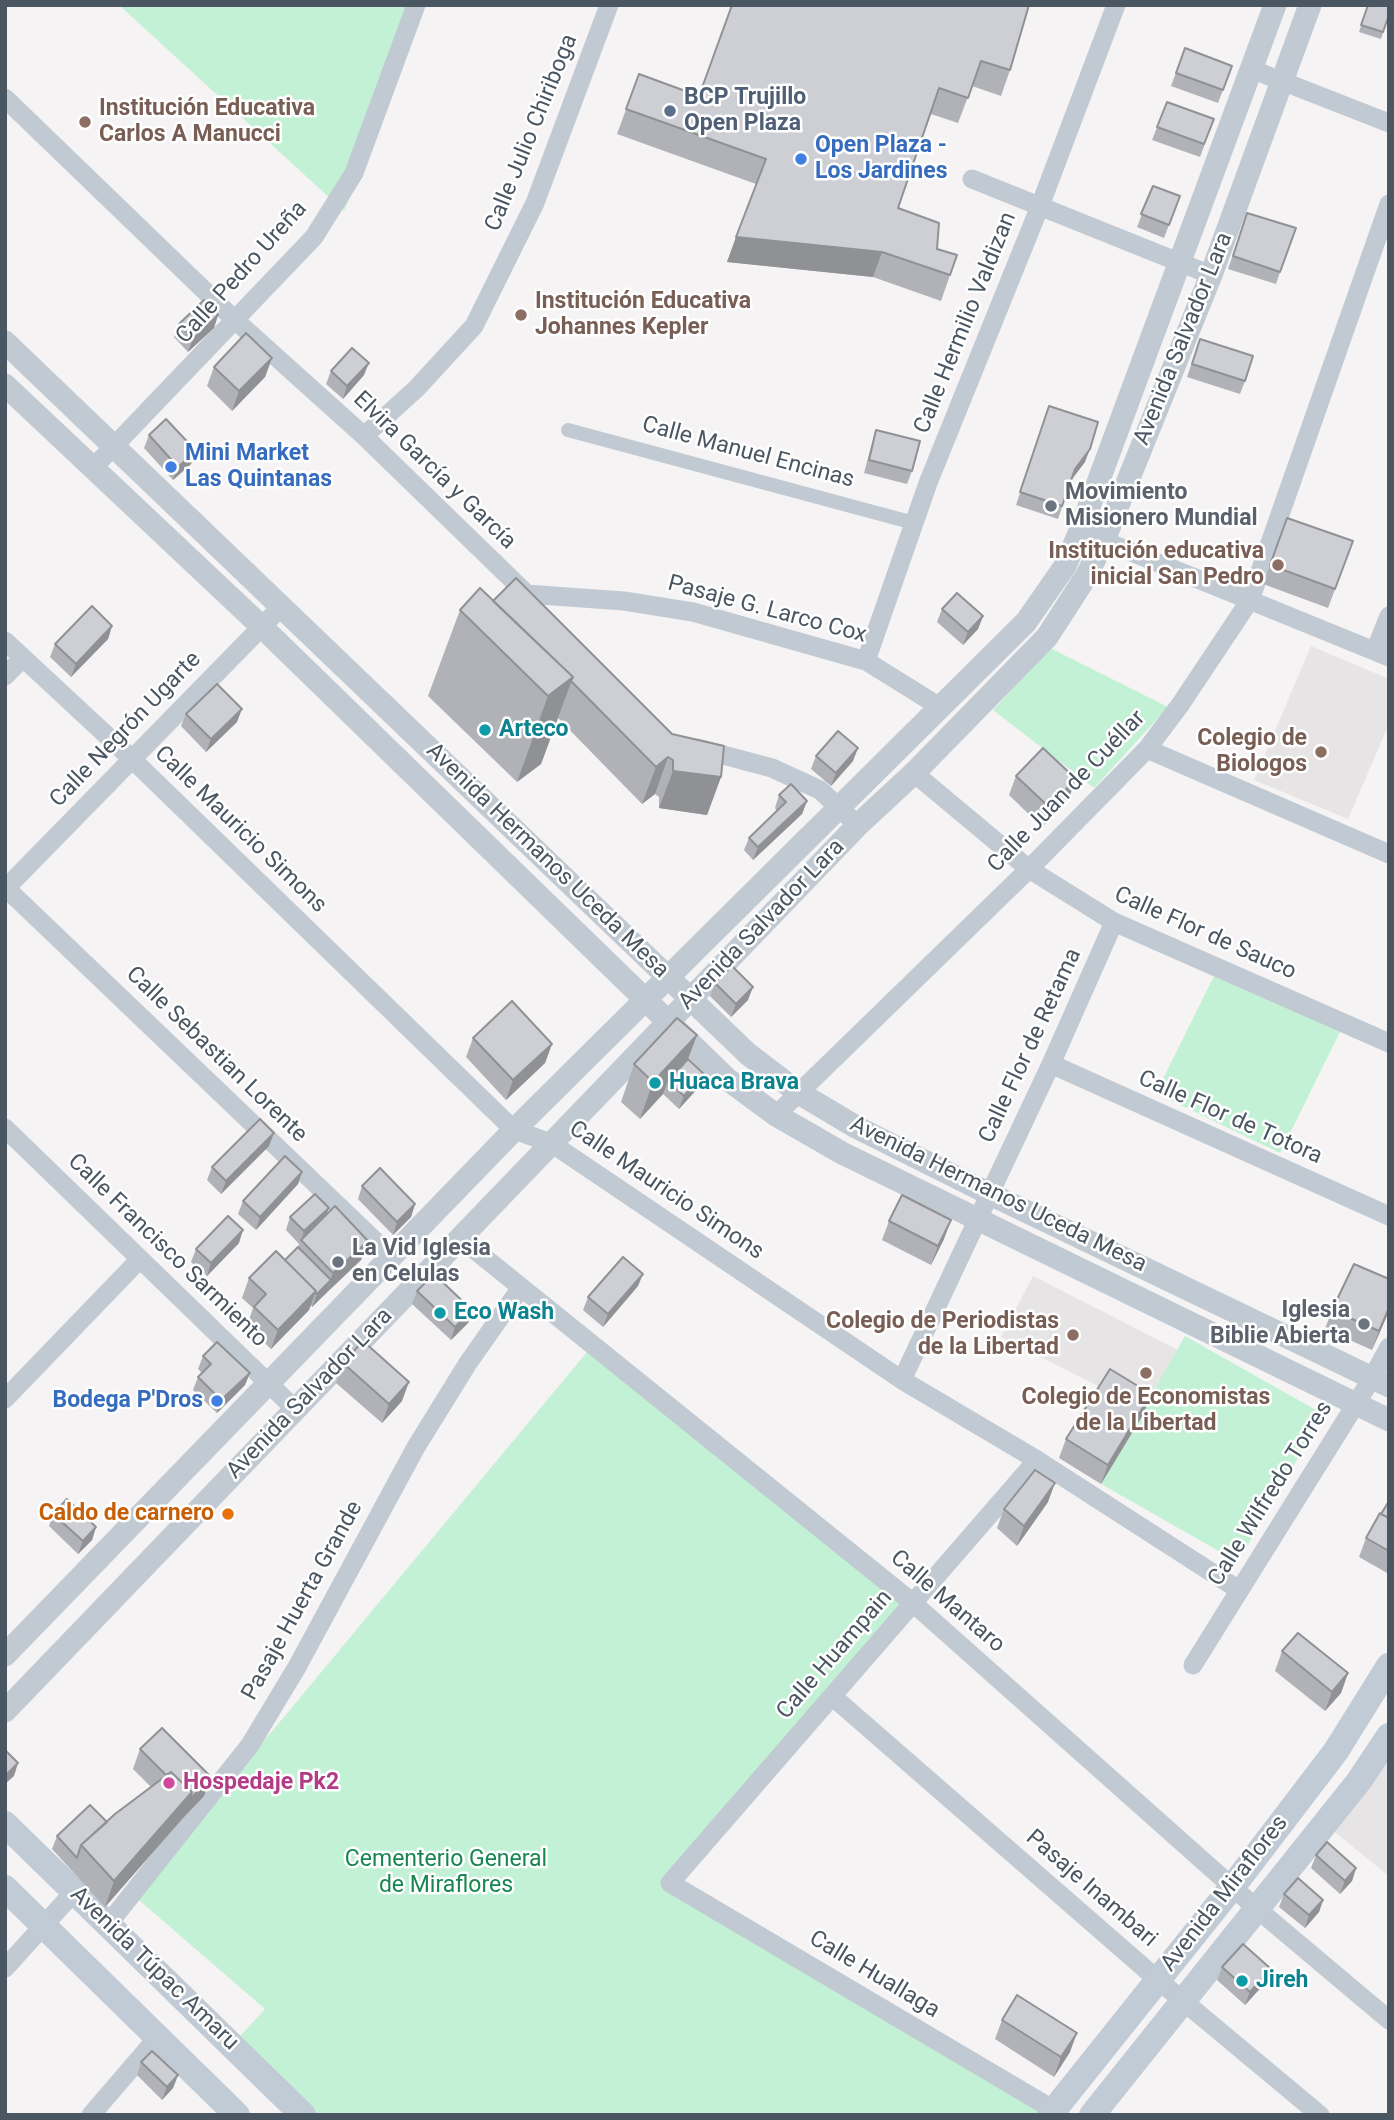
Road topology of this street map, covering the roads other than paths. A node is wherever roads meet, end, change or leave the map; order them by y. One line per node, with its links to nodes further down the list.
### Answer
1 (416, 5): 15 (street, Calle Pedro Ureña)
2 (609, 5): 19 (street, Calle Julio Chiriboga)
3 (1116, 5): 12 (street, Calle Hermilio Valdizan)
4 (1275, 5): 6 (street, Avenida Salvador Lara)
5 (1310, 5): 7 (street, Avenida Salvador Lara)
6 (1251, 69): 7 (street); 13 (street, Avenida Salvador Lara)
7 (1282, 82): 9 (street); 14 (street, Avenida Salvador Lara)
8 (5, 99): 15 (street, Elvira García y García)
9 (1389, 123)
10 (972, 179): 12 (street)
11 (1389, 204): 26 (street, Calle Juan de Cuéllar)
12 (1040, 206): 13 (street); 22 (street, Calle Hermilio Valdizan)
13 (1180, 261): 14 (street); 23 (street, Avenida Salvador Lara)
14 (1211, 275): 24 (street, Avenida Salvador Lara)
15 (235, 320): 19 (street, Elvira García y García); 20 (street, Calle Pedro Ureña)
16 (5, 342): 20 (street, Avenida Hermanos Uceda Mesa)
17 (5, 385): 21 (street, Avenida Hermanos Uceda Mesa)
18 (568, 430): 22 (street, Calle Manuel Encinas)
19 (364, 436): 25 (street, Elvira García y García)
20 (115, 446): 21 (street, Calle Pedro Ureña); 27 (street, Avenida Hermanos Uceda Mesa)
21 (92, 469): 30 (street, Avenida Hermanos Uceda Mesa)
22 (914, 523): 34 (street, Calle Hermilio Valdizan)
23 (1080, 531): 24 (street); 36 (street, Avenida Salvador Lara)
24 (1104, 540): 26 (street); 40 (street, Avenida Salvador Lara)
25 (527, 594): 28 (street, Elvira García y García); 34 (street, Pasaje G. Larco Cox)
26 (1250, 600): 32 (street); 38 (street, Calle Juan de Cuéllar)
27 (282, 606): 30 (street, Calle Negrón Ugarte); 42 (street, Avenida Hermanos Uceda Mesa)
28 (545, 613)
29 (1389, 615): 32 (street)
30 (262, 626): 39 (street, Calle Negrón Ugarte); 44 (street, Avenida Hermanos Uceda Mesa)
31 (5, 642): 33 (street, Calle Mauricio Simons)
32 (1382, 654)
33 (23, 658): 35 (street); 39 (street, Calle Mauricio Simons)
34 (866, 660): 36 (street, Pasaje G. Larco Cox)
35 (5, 676)
36 (940, 707): 41 (street, Avenida Salvador Lara)
37 (678, 741): 41 (street)
38 (1147, 749): 45 (street); 46 (street, Calle Juan de Cuéllar)
39 (132, 759): 47 (street, Calle Negrón Ugarte); 57 (street, Calle Mauricio Simons)
40 (914, 773): 43 (street, Avenida Salvador Lara); 46 (street, Calle Flor de Sauco)
41 (838, 807): 43 (street); 49 (street, Avenida Salvador Lara)
42 (506, 821): 44 (street); 49 (street, Avenida Hermanos Uceda Mesa)
43 (859, 824): 51 (street, Avenida Salvador Lara)
44 (484, 843): 50 (street, Avenida Hermanos Uceda Mesa)
45 (1389, 854)
46 (1029, 869): 48 (street, Calle Flor de Sauco); 55 (street, Calle Juan de Cuéllar)
47 (5, 888): 64 (street, Calle Sebastian Lorente)
48 (1114, 922): 53 (street, Calle Flor de Sauco); 54 (street, Calle Flor de Retama)
49 (667, 976): 50 (street, Avenida Salvador Lara); 51 (street, Avenida Hermanos Uceda Mesa)
50 (645, 999): 52 (street, Avenida Hermanos Uceda Mesa); 57 (street, Avenida Salvador Lara)
51 (692, 999): 52 (street, Avenida Salvador Lara); 55 (street, Avenida Hermanos Uceda Mesa)
52 (670, 1022): 56 (street, Avenida Hermanos Uceda Mesa); 59 (street, Avenida Salvador Lara)
53 (1389, 1043)
54 (1051, 1064): 60 (street, Calle Flor de Retama); 61 (street, Calle Flor de Totora)
55 (799, 1093): 56 (street, Calle Juan de Cuéllar); 60 (street, Avenida Hermanos Uceda Mesa)
56 (776, 1115): 62 (street, Avenida Hermanos Uceda Mesa)
57 (514, 1130): 59 (street, Calle Mauricio Simons); 64 (street, Avenida Salvador Lara)
58 (9, 1139): 65 (street, Calle Francisco Sarmiento)
59 (551, 1143): 63 (street, Avenida Salvador Lara); 68 (street, Calle Mauricio Simons)
60 (990, 1194): 62 (street, Calle Flor de Retama); 69 (street, Avenida Hermanos Uceda Mesa)
61 (1389, 1216)
62 (977, 1220): 68 (street, Calle Flor de Retama); 72 (street, Avenida Hermanos Uceda Mesa)
63 (460, 1238): 66 (street, Calle Mantaro); 73 (street, Avenida Salvador Lara)
64 (392, 1257): 70 (street, Avenida Salvador Lara)
65 (140, 1259): 70 (street, Calle Francisco Sarmiento); 71 (street)
66 (520, 1289): 78 (street, Calle Mantaro); 92 (street, Pasaje Huerta Grande)
67 (1389, 1347): 69 (street, Calle Wilfredo Torres)
68 (902, 1380): 75 (street, Calle Mauricio Simons)
69 (1380, 1382): 72 (street, Calle Wilfredo Torres)
70 (268, 1383): 73 (street, Calle Francisco Sarmiento); 76 (street, Avenida Salvador Lara)
71 (5, 1399)
72 (1355, 1404): 74 (street, Avenida Hermanos Uceda Mesa); 77 (street, Calle Wilfredo Torres)
73 (295, 1409): 79 (street, Avenida Salvador Lara)
74 (1389, 1420)
75 (1037, 1460): 77 (street, Calle Mauricio Simons); 78 (street, Calle Huampain)
76 (79, 1580): 79 (street); 80 (street, Avenida Salvador Lara)
77 (1239, 1590): 81 (street, Calle Wilfredo Torres)
78 (913, 1602): 83 (street, Calle Huampain); 88 (street, Calle Mantaro)
79 (108, 1606): 84 (street, Avenida Salvador Lara)
80 (5, 1655)
81 (1192, 1665)
82 (1389, 1666): 88 (main road, Avenida Miraflores)
83 (832, 1696): 87 (street, Calle Huampain); 95 (street, Pasaje Inambari)
84 (5, 1712)
85 (1389, 1736): 91 (main road, Avenida Miraflores)
86 (5, 1824): 90 (main road, Avenida Túpac Amaru)
87 (670, 1883): 100 (street, Calle Huallaga)
88 (1233, 1886): 91 (street, Calle Mantaro); 95 (main road, Avenida Miraflores)
89 (5, 1888): 93 (main road, Avenida Túpac Amaru)
90 (74, 1892): 92 (main road, Avenida Túpac Amaru); 93 (street)
91 (1256, 1908): 96 (main road, Avenida Miraflores); 97 (street, Calle Mantaro)
92 (108, 1923): 99 (main road, Avenida Túpac Amaru)
93 (43, 1925): 94 (street); 98 (main road, Avenida Túpac Amaru)
94 (5, 1968)
95 (1158, 1980): 96 (street, Pasaje Inambari); 100 (main road, Avenida Miraflores)
96 (1184, 2000): 103 (main road, Avenida Miraflores); 104 (street, Pasaje Inambari)
97 (1389, 2020)
98 (158, 2037): 101 (street); 102 (main road, Avenida Túpac Amaru)
99 (299, 2113)
100 (1052, 2113)
101 (91, 2115)
102 (237, 2115)
103 (1092, 2115)
104 (1320, 2115)

